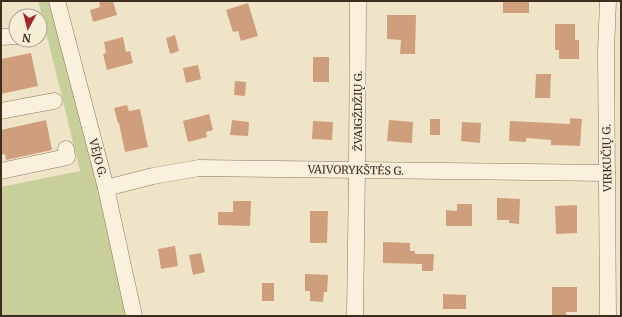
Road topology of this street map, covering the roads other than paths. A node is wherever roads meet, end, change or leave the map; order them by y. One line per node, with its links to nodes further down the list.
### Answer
1 (56, 1): 10 (street, VĖJO G.)
2 (358, 1): 7 (street, ŽVAIGŽDŽIŲ G.)
3 (608, 1): 9 (street, VIRKUČIŲ G.)
4 (54, 101): 5 (street)
5 (1, 111)
6 (66, 148): 8 (street)
7 (357, 170): 9 (street, VAIVORYKŠTĖS G.); 10 (street, VAIVORYKŠTĖS G.); 13 (street, ŽVAIGŽDŽIŲ G.)
8 (1, 171)
9 (607, 173): 11 (street, VIRKUČIŲ G.)
10 (106, 188): 12 (street, VĖJO G.)
11 (615, 292): 14 (street, VIRKUČIŲ G.)
12 (134, 316)
13 (355, 316)
14 (608, 316)

